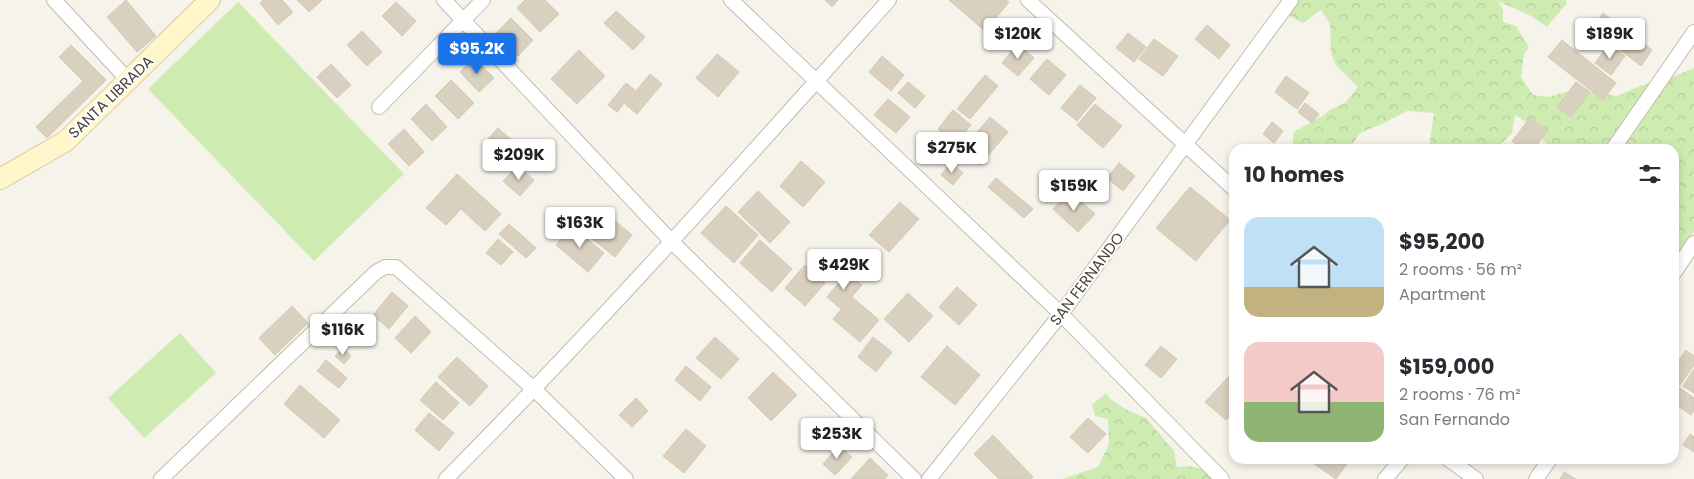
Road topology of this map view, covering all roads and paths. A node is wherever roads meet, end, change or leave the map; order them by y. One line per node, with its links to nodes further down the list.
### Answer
1 (54, 0): 12 (street)
2 (210, 0): 12 (street, SANTA LIBRADA)
3 (444, 0): 9 (street)
4 (483, 0): 9 (street)
5 (731, 0): 13 (street)
6 (890, 0): 13 (street)
7 (1028, 0): 16 (street)
8 (1291, 0): 16 (street, SAN FERNANDO)
9 (462, 20): 14 (street); 19 (street)
10 (1694, 32): 11 (street)
11 (1688, 52): 15 (street)
12 (128, 80): 17 (street, SANTA LIBRADA)
13 (816, 82): 19 (street); 22 (street)
14 (379, 107)
15 (1618, 144)
16 (1186, 146): 18 (street); 22 (street, SAN FERNANDO)
17 (0, 179)
18 (1229, 185)
19 (672, 242): 23 (street); 30 (street)
20 (1694, 243): 21 (street)
21 (1679, 266)
22 (1061, 314): 31 (street, SAN FERNANDO); 32 (street)
23 (535, 390): 27 (street); 28 (street); 29 (street)
24 (1398, 464): 33 (street)
25 (1455, 464): 34 (street)
26 (1546, 464): 35 (street)
27 (161, 479)
28 (446, 479)
29 (626, 479)
30 (914, 479)
31 (929, 479)
32 (1222, 479)
33 (1385, 479)
34 (1476, 479)
35 (1536, 479)

